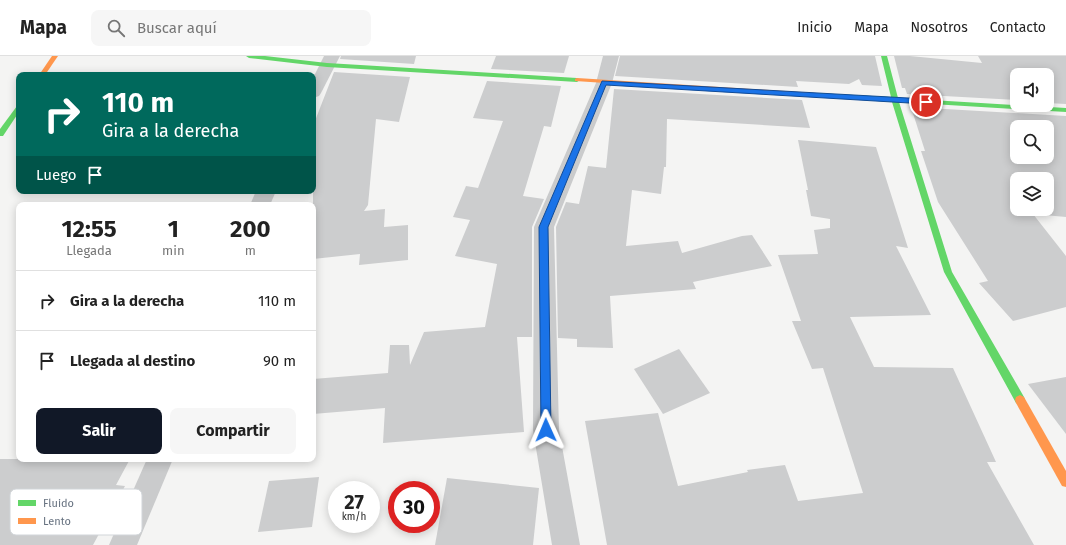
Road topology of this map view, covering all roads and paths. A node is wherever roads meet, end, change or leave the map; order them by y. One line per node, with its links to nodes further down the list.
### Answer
1 (55, 56): 6 (street)
2 (249, 56): 5 (street)
3 (611, 56): 7 (street)
4 (884, 56): 9 (street)
5 (330, 61): 7 (street); 8 (street)
6 (44, 72)
7 (604, 83): 9 (street); 18 (street)
8 (316, 87)
9 (895, 100): 10 (street); 14 (street)
10 (1066, 110)
11 (16, 111): 12 (street)
12 (0, 134)
13 (159, 462): 15 (street)
14 (1066, 482)
15 (142, 501)
16 (127, 535): 17 (street)
17 (123, 545)
18 (566, 545)

